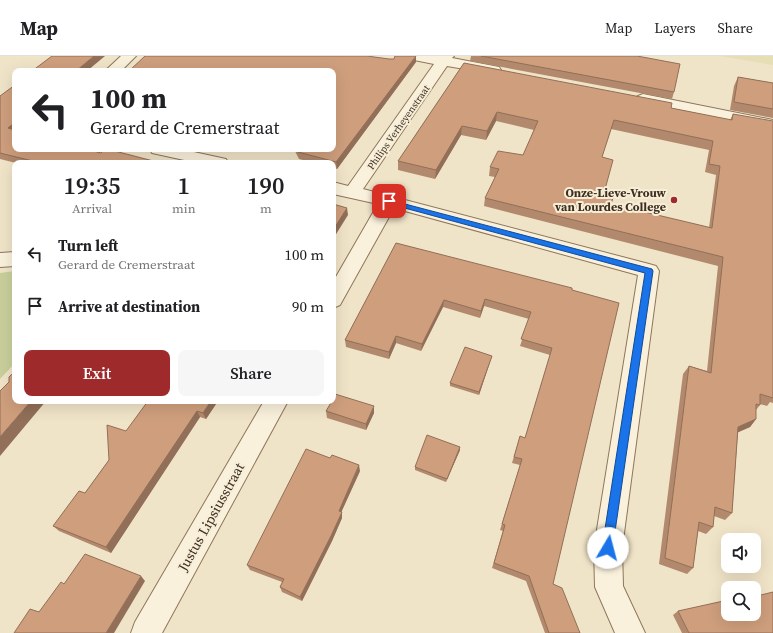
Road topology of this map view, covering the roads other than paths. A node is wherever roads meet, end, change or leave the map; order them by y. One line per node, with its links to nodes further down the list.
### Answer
1 (128, 56): 4 (street)
2 (414, 56): 3 (street)
3 (446, 58): 5 (street); 11 (street, Philips Verheyenstraat)
4 (115, 68)
5 (506, 72)
6 (628, 96): 7 (street)
7 (773, 125)
8 (171, 152): 9 (street)
9 (207, 160)
10 (336, 189): 11 (street)
11 (352, 193): 12 (street)
12 (389, 201): 15 (street); 18 (street)
13 (12, 259): 14 (street)
14 (0, 260)
15 (336, 295)
16 (274, 404): 17 (street, Justus Lipsiusstraat)
17 (146, 633)
18 (630, 633)

